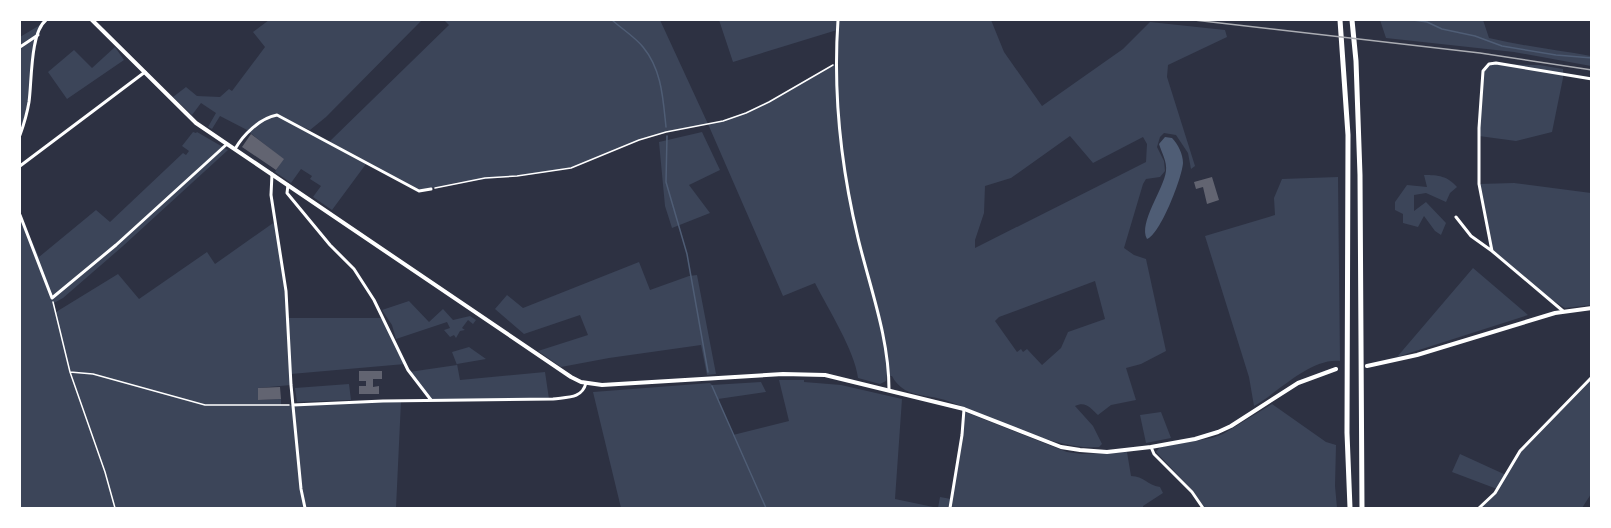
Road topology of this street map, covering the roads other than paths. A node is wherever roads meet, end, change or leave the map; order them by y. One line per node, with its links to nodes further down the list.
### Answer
1 (46, 20): 6 (street)
2 (92, 20): 8 (street)
3 (838, 20): 26 (street)
4 (1340, 20): 34 (highway)
5 (1352, 20): 35 (highway)
6 (38, 35): 7 (street); 10 (street)
7 (20, 47)
8 (145, 72): 11 (street); 13 (street)
9 (1592, 79): 19 (street)
10 (20, 135)
11 (227, 144): 12 (street); 17 (street)
12 (235, 149): 14 (street); 16 (street)
13 (20, 166)
14 (272, 174): 15 (street); 28 (street)
15 (288, 185): 25 (street); 27 (street)
16 (430, 189)
17 (20, 217)
18 (1456, 217): 19 (street)
19 (1491, 251): 21 (street)
20 (1592, 308): 21 (street)
21 (1563, 311): 22 (street)
22 (1367, 366)
23 (1336, 369): 30 (street)
24 (1592, 377): 36 (street)
25 (586, 383): 26 (street); 27 (street)
26 (889, 390): 29 (street)
27 (431, 400): 28 (street)
28 (293, 405): 31 (street)
29 (964, 409): 30 (street); 32 (street)
30 (1151, 447): 33 (street)
31 (306, 508)
32 (950, 508)
33 (1202, 508)
34 (1350, 508)
35 (1362, 508)
36 (1479, 508)

